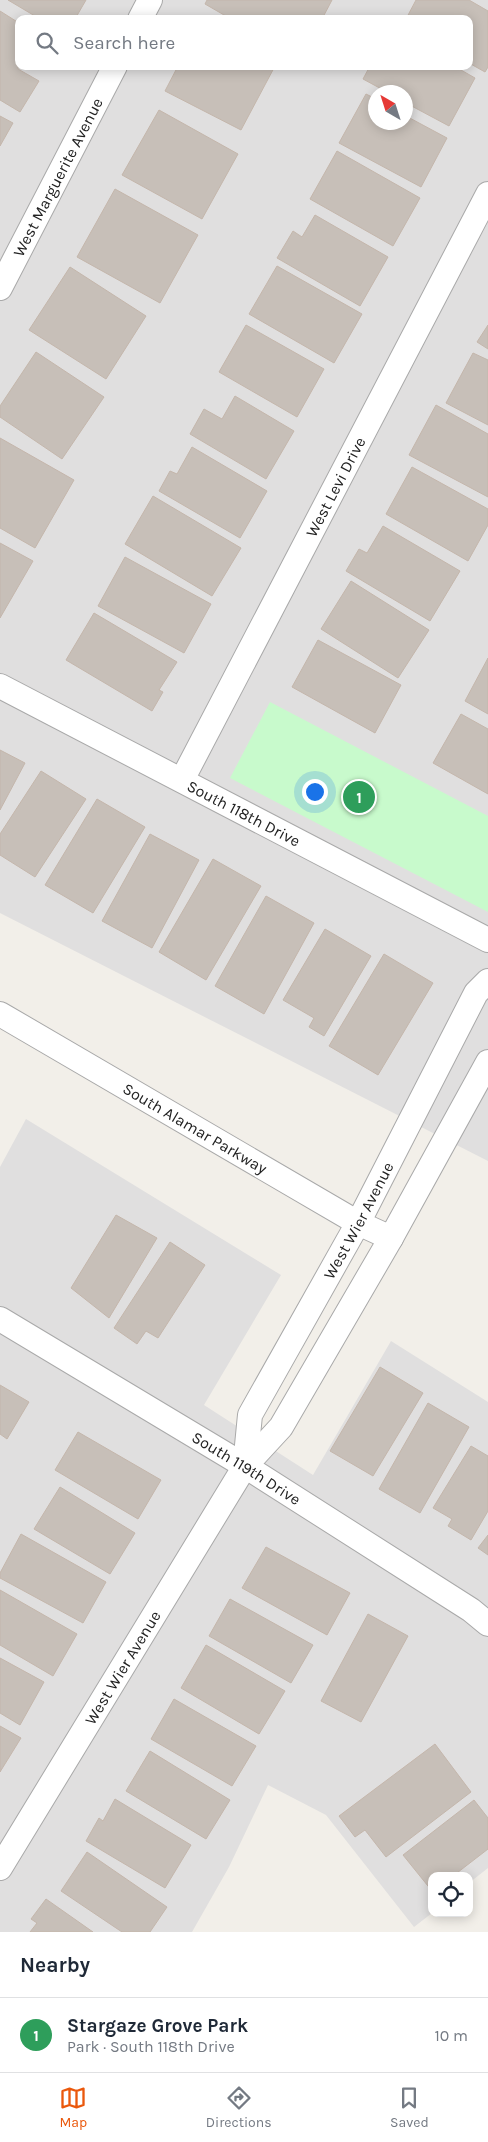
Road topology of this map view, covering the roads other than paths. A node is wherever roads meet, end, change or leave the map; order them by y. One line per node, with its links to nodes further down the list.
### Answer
1 (150, 0): 2 (street)
2 (142, 15)
3 (113, 70): 5 (street, West Marguerite Avenue)
4 (488, 194): 7 (street, West Levi Drive)
5 (0, 288)
6 (0, 686): 7 (street, South 118th Drive)
7 (182, 780): 8 (street, South 118th Drive)
8 (488, 940)
9 (488, 981): 12 (street, West Wier Avenue)
10 (0, 1014): 12 (street, South Alamar Parkway)
11 (488, 1062): 13 (street, West Wier Avenue)
12 (358, 1223): 13 (street, South Alamar Parkway); 15 (street, West Wier Avenue)
13 (392, 1238): 15 (street, West Wier Avenue)
14 (0, 1319): 15 (street, South 119th Drive)
15 (245, 1466): 16 (street, South 119th Drive); 17 (street, West Wier Avenue)
16 (488, 1624)
17 (0, 1868)

